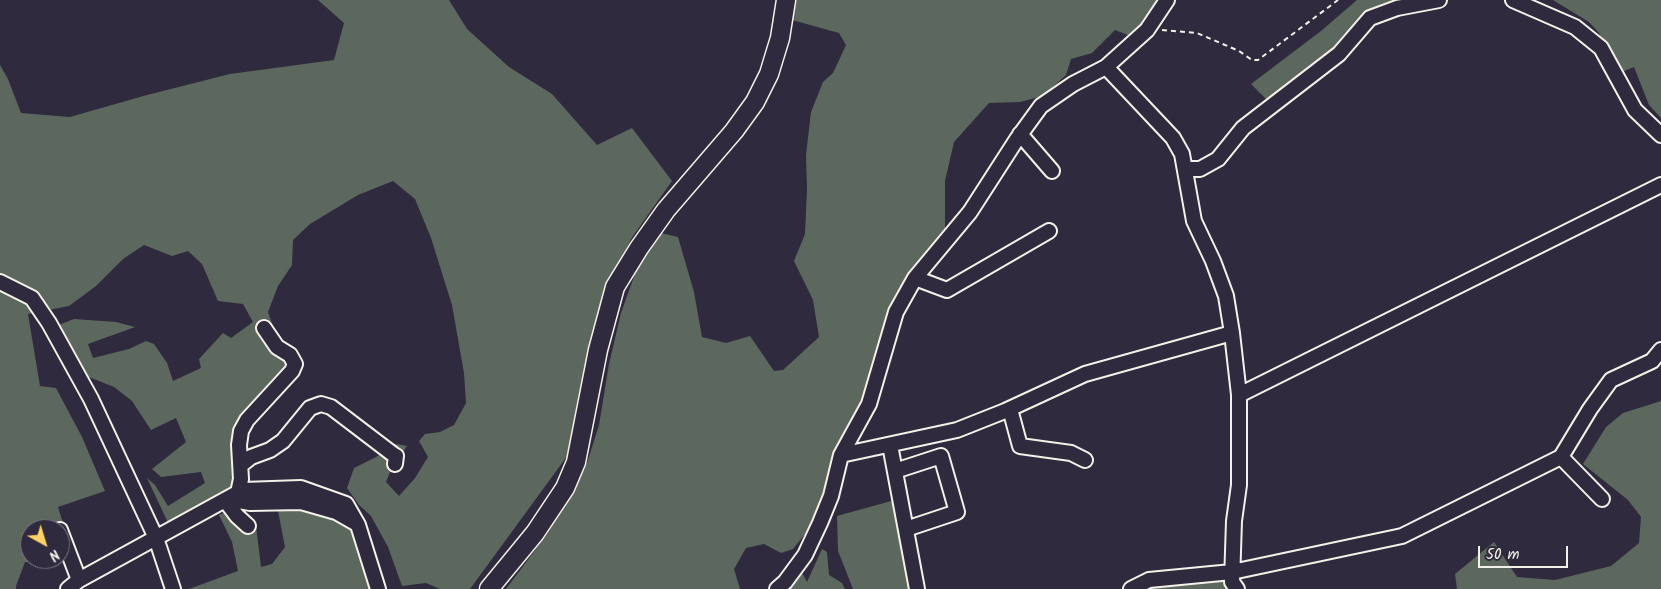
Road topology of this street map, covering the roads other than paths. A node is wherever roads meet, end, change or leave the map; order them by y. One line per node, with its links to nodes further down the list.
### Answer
1 (786, 0): 36 (street)
2 (1167, 0): 5 (street)
3 (1439, 0): 8 (street)
4 (1512, 0): 7 (street)
5 (1106, 67): 6 (street); 8 (street)
6 (1020, 134): 9 (street); 12 (street)
7 (1661, 135)
8 (1185, 169): 15 (street)
9 (1052, 172)
10 (1661, 186): 17 (street)
11 (1048, 231): 12 (street)
12 (915, 278): 20 (street)
13 (0, 282): 30 (street)
14 (264, 328): 24 (street)
15 (1232, 333): 17 (street); 18 (street)
16 (1661, 350): 21 (street)
17 (1239, 395): 32 (street)
18 (1010, 409): 19 (street); 22 (street)
19 (890, 445): 20 (street); 25 (street)
20 (841, 455): 37 (street)
21 (1561, 457): 27 (street); 32 (street)
22 (1085, 460)
23 (395, 464): 24 (street)
24 (241, 465): 26 (street)
25 (894, 471): 29 (street); 29 (street)
26 (230, 497): 28 (street); 30 (street); 35 (street)
27 (1602, 499)
28 (248, 526)
29 (906, 529): 38 (street)
30 (156, 538): 33 (street); 34 (street)
31 (70, 569): 33 (street)
32 (1232, 572): 39 (street); 40 (street)
33 (74, 584)
34 (173, 589)
35 (378, 589)
36 (489, 589)
37 (777, 589)
38 (918, 589)
39 (1131, 589)
40 (1237, 589)

